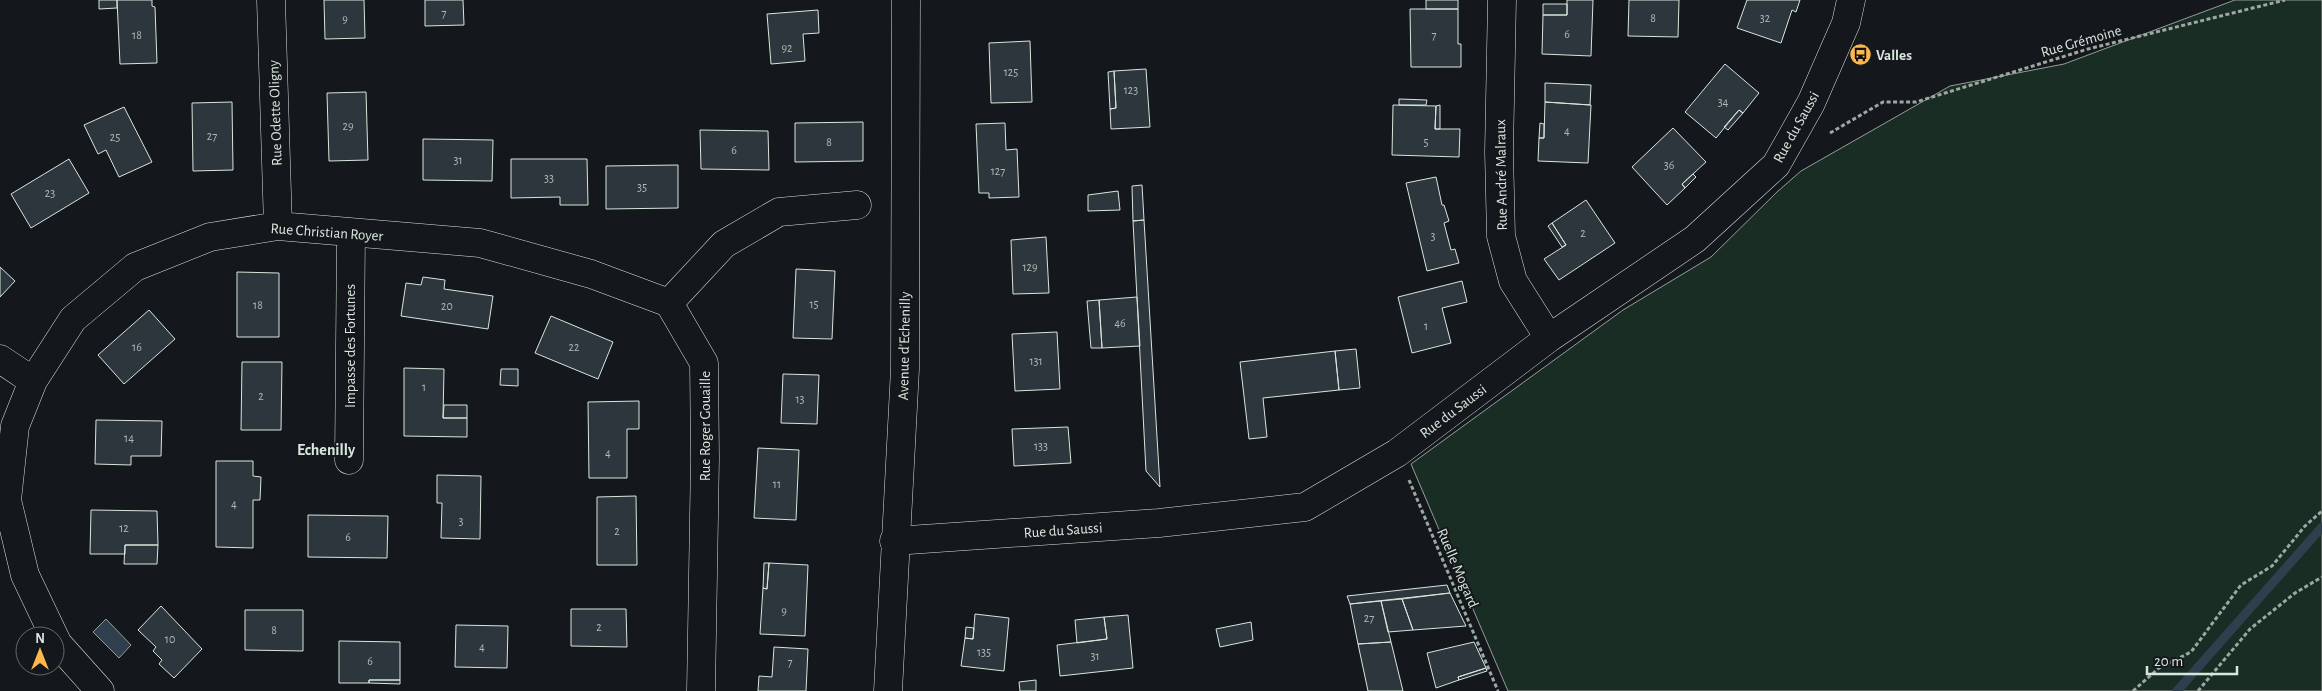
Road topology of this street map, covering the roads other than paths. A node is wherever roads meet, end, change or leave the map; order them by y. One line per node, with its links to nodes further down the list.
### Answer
1 (271, 0): 6 (street, Rue Odette Oligny)
2 (906, 0): 13 (street, Avenue d'Echenilly)
3 (1502, 0): 9 (street, Rue André Malraux)
4 (1851, 0): 9 (street, Rue du Saussi)
5 (857, 205): 8 (street)
6 (278, 226): 7 (street, Rue Christian Royer); 11 (street, Rue Christian Royer)
7 (351, 233): 8 (street, Rue Christian Royer); 12 (street, Impasse des Fortunes)
8 (669, 303): 17 (street, Rue Roger Gouaille)
9 (1549, 338): 13 (street, Rue du Saussi)
10 (0, 360): 11 (street)
11 (33, 381): 14 (street, Rue Christian Royer)
12 (349, 460)
13 (894, 541): 18 (street, Avenue d'Echenilly)
14 (50, 626)
15 (65, 652): 16 (street, Rue Christian Royer)
16 (100, 691)
17 (701, 691)
18 (888, 691)

